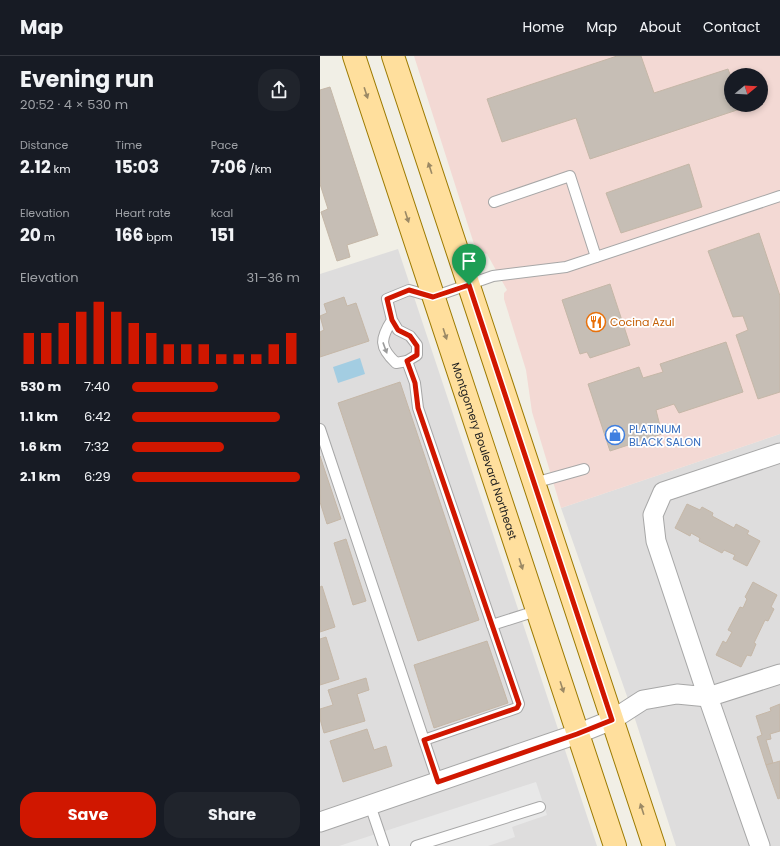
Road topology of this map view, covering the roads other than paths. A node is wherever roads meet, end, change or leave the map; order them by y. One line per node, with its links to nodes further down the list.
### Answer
1 (354, 56): 7 (main road, Montgomery Boulevard Northeast, one-way to 7)
2 (393, 56): 6 (main road, one-way to 2)
3 (780, 196): 5 (lane)
4 (494, 202): 5 (lane)
5 (596, 257): 6 (lane)
6 (469, 285): 7 (lane); 13 (main road)
7 (433, 297): 8 (lane); 14 (main road, Montgomery Boulevard Northeast, one-way to 14)
8 (392, 320): 9 (lane); 9 (lane, one-way to 9)
9 (407, 361): 15 (lane)
10 (320, 429): 20 (lane)
11 (780, 453): 17 (street)
12 (584, 469): 13 (lane)
13 (534, 483): 18 (main road)
14 (536, 611): 15 (lane); 19 (main road, Montgomery Boulevard Northeast, one-way to 19)
15 (492, 625): 20 (lane)
16 (780, 674): 17 (street)
17 (708, 697): 18 (street); 29 (street)
18 (612, 720): 19 (street); 28 (main road, one-way to 18)
19 (577, 734): 21 (street); 27 (main road, Montgomery Boulevard Northeast)
20 (424, 740): 21 (lane)
21 (438, 782): 22 (street)
22 (370, 805): 24 (street); 25 (lane)
23 (540, 808): 26 (lane)
24 (320, 822)
25 (384, 846)
26 (416, 846)
27 (615, 846)
28 (654, 846)
29 (760, 846)

